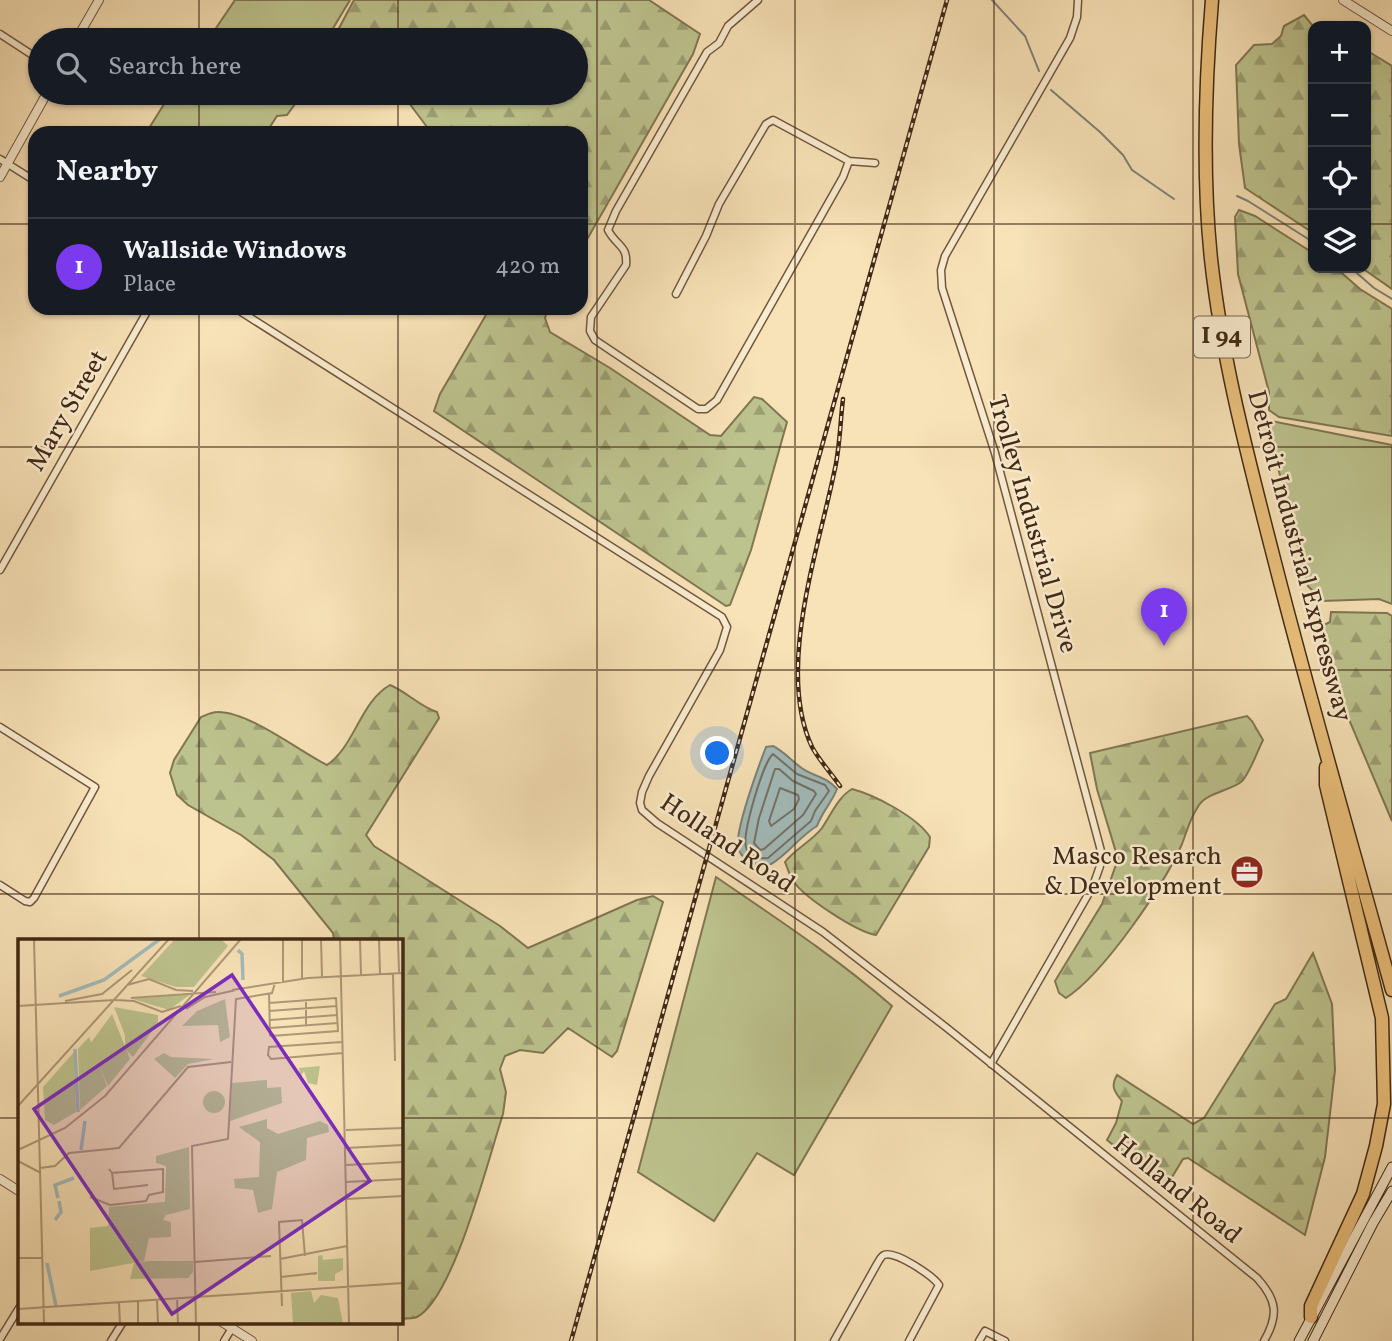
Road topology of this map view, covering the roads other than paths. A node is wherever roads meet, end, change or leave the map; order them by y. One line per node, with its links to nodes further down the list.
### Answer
1 (99, 0): 6 (street)
2 (758, 0): 12 (street)
3 (1078, 0): 24 (street, Trolley Industrial Drive)
4 (1212, 0): 21 (highway, Detroit Industrial Expressway / I 94)
5 (1343, 0): 7 (street)
6 (83, 28)
7 (1392, 31)
8 (0, 34): 9 (street)
9 (28, 52)
10 (39, 105): 11 (street)
11 (4, 161): 14 (street); 15 (street)
12 (849, 161): 13 (street); 16 (street)
13 (875, 163)
14 (28, 176)
15 (0, 177)
16 (676, 294)
17 (145, 315): 19 (street, Mary Street)
18 (246, 315): 24 (street, Holland Road)
19 (0, 570)
20 (0, 727): 22 (street)
21 (1326, 749): 23 (highway, Detroit Industrial Expressway / I 94); 30 (highway)
22 (0, 886)
23 (1392, 990)
24 (991, 1064): 42 (street, Holland Road)
25 (1392, 1167): 30 (main road)
26 (0, 1179): 27 (street)
27 (18, 1190)
28 (1392, 1191): 44 (main road)
29 (18, 1310): 34 (street)
30 (1311, 1317): 43 (main road)
31 (122, 1324): 35 (street)
32 (225, 1324): 33 (street)
33 (232, 1328): 36 (street); 37 (street)
34 (0, 1339)
35 (111, 1341)
36 (223, 1341)
37 (252, 1341)
38 (834, 1341): 39 (street)
39 (909, 1341)
40 (979, 1341): 41 (street)
41 (1005, 1341)
42 (1264, 1341)
43 (1299, 1341)
44 (1313, 1341)

